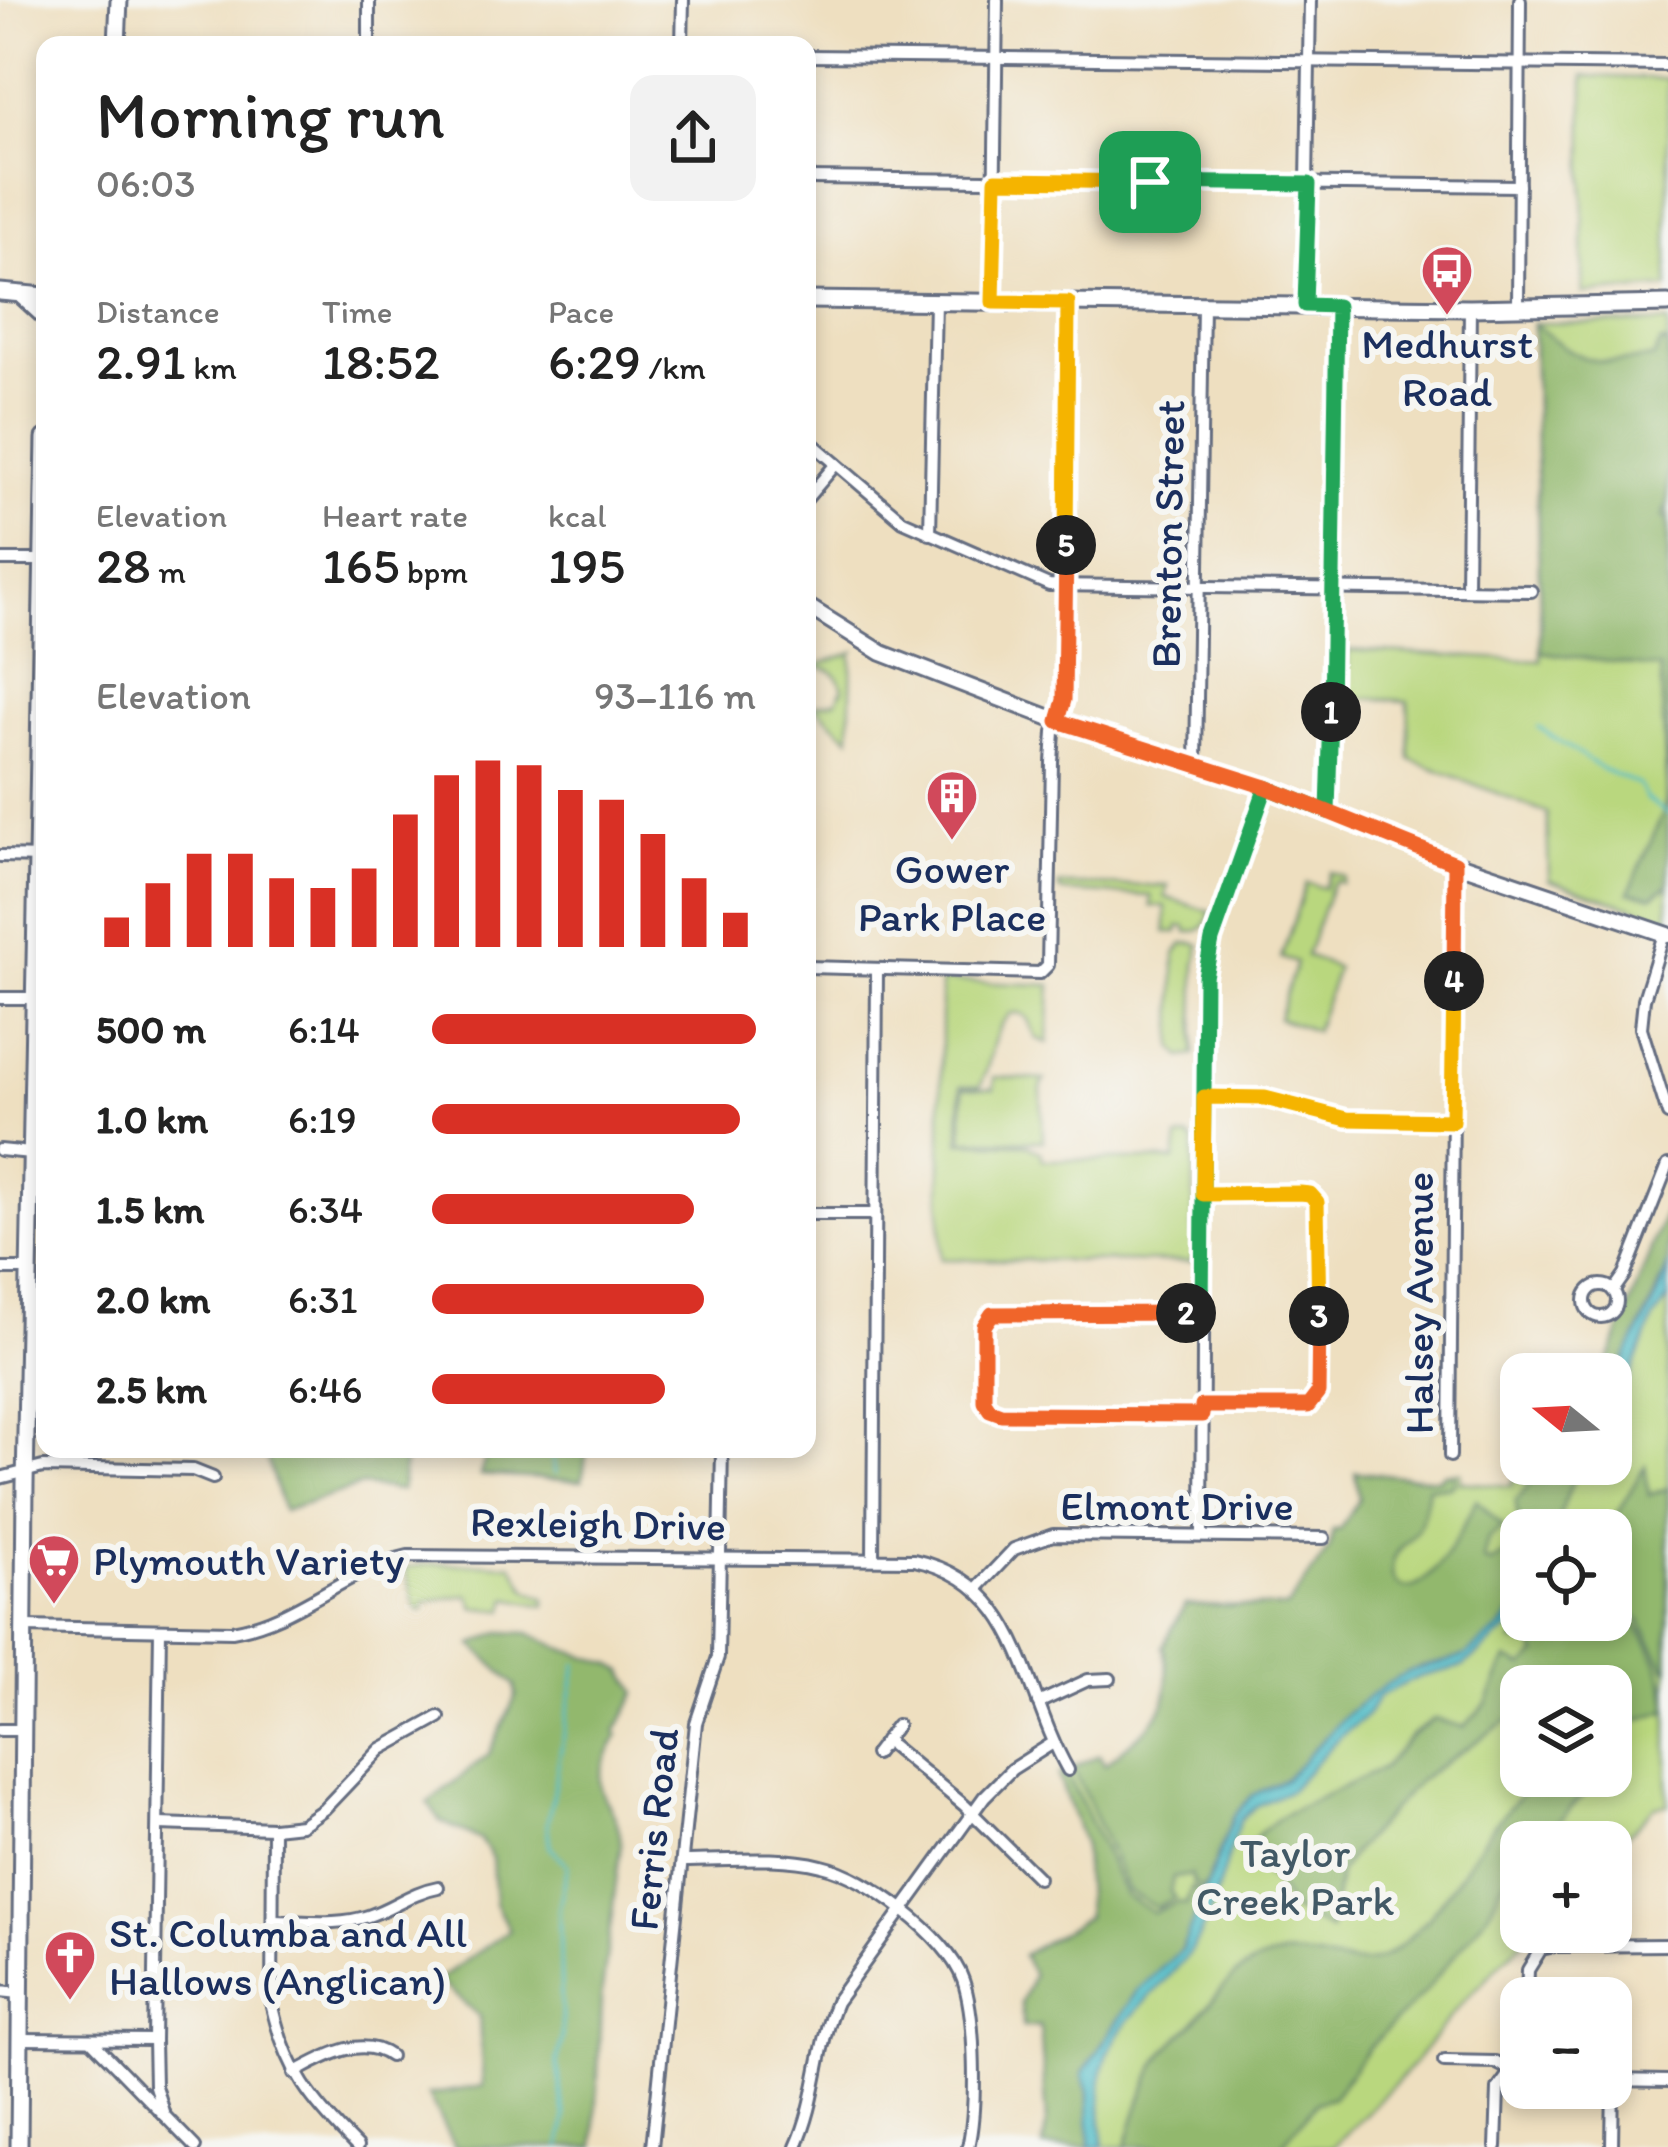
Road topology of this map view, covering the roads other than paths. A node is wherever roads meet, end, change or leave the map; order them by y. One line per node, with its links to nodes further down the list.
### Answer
1 (118, 0): 7 (main road)
2 (370, 0): 8 (street)
3 (683, 0): 9 (street)
4 (997, 0): 11 (street)
5 (1310, 0): 12 (street)
6 (1520, 0): 13 (street)
7 (117, 36)
8 (369, 36)
9 (682, 36)
10 (816, 56): 11 (street)
11 (996, 59): 12 (street); 16 (street)
12 (1310, 62): 13 (street); 17 (street)
13 (1519, 63): 14 (street); 18 (street)
14 (1668, 65)
15 (816, 178): 16 (street)
16 (996, 180): 17 (street); 25 (street)
17 (1309, 184): 18 (street); 29 (street)
18 (1519, 186): 31 (street)
19 (36, 287): 20 (main road)
20 (0, 290): 21 (main road)
21 (19, 294): 22 (main road); 33 (main road)
22 (36, 295)
23 (816, 300): 24 (main road)
24 (935, 301): 25 (main road); 37 (street)
25 (993, 302): 26 (main road)
26 (1068, 303): 27 (main road); 40 (street)
27 (1203, 304): 29 (main road); 41 (street, Brenton Street)
28 (1668, 304): 31 (main road)
29 (1305, 305): 30 (main road)
30 (1337, 306): 32 (main road); 42 (street)
31 (1518, 307): 32 (main road)
32 (1470, 308): 43 (street)
33 (36, 309)
34 (816, 447): 35 (street)
35 (836, 464): 36 (street); 37 (street)
36 (816, 487)
37 (930, 534): 40 (street)
38 (0, 560): 39 (street)
39 (36, 560)
40 (1066, 585): 41 (street); 46 (street)
41 (1199, 586): 42 (street); 47 (street, Brenton Street)
42 (1333, 588): 43 (street); 49 (street)
43 (1467, 590): 44 (street)
44 (1532, 591)
45 (816, 612): 46 (street)
46 (1058, 721): 47 (street); 56 (street)
47 (1196, 765): 48 (street)
48 (1266, 787): 49 (street); 60 (street)
49 (1328, 812): 52 (street)
50 (0, 856): 51 (street)
51 (36, 857)
52 (1455, 863): 53 (street); 63 (street, Halsey Avenue)
53 (1666, 934): 62 (street)
54 (36, 958): 58 (main road)
55 (816, 968): 56 (street)
56 (877, 970): 69 (street)
57 (0, 998): 58 (street)
58 (34, 998): 59 (main road)
59 (36, 1040)
60 (1204, 1097): 63 (street); 67 (street)
61 (36, 1103): 65 (main road)
62 (1668, 1114)
63 (1452, 1121): 77 (street, Halsey Avenue)
64 (0, 1150): 65 (street)
65 (31, 1153): 71 (main road)
66 (1668, 1165): 72 (street)
67 (1203, 1194): 74 (street); 76 (street)
68 (816, 1214): 69 (street)
69 (874, 1214): 85 (street)
70 (0, 1269): 71 (street)
71 (29, 1269): 73 (main road)
72 (1613, 1291)
73 (36, 1304)
74 (1202, 1313): 76 (street); 76 (street)
75 (36, 1324): 79 (main road)
76 (1202, 1411): 82 (street)
77 (1450, 1456)
78 (722, 1458): 84 (street, Ferris Road)
79 (26, 1470): 80 (street); 81 (street); 87 (main road)
80 (0, 1478)
81 (213, 1478)
82 (1202, 1534): 83 (street, Elmont Drive); 86 (street, Elmont Drive)
83 (1324, 1538)
84 (720, 1558): 85 (street, Rexleigh Drive); 88 (street, Rexleigh Drive); 102 (street, Ferris Road)
85 (873, 1558): 86 (street, Rexleigh Drive)
86 (978, 1587): 90 (street)
87 (24, 1627): 88 (street, Rexleigh Drive); 94 (main road)
88 (160, 1630): 100 (street)
89 (1110, 1679): 90 (street)
90 (1038, 1702): 96 (street)
91 (439, 1717): 101 (street)
92 (897, 1724): 95 (street)
93 (0, 1730): 94 (street)
94 (22, 1730): 110 (main road)
95 (885, 1740): 97 (street); 99 (street)
96 (1053, 1743): 98 (street); 99 (street)
97 (875, 1754)
98 (1068, 1770)
99 (973, 1813): 103 (street); 105 (street)
100 (159, 1824): 101 (street); 112 (street)
101 (273, 1828): 106 (street)
102 (682, 1862): 105 (street); 126 (street, Ferris Road)
103 (1038, 1878)
104 (438, 1887): 106 (street)
105 (901, 1910): 127 (street); 128 (street)
106 (273, 1921): 117 (street)
107 (1668, 1945): 108 (street)
108 (1528, 1977)
109 (0, 1991): 110 (street)
110 (20, 1993): 111 (main road)
111 (20, 2039): 113 (street); 123 (main road)
112 (154, 2040): 113 (street); 122 (street)
113 (92, 2041): 122 (street)
114 (390, 2056): 117 (street)
115 (1444, 2061): 116 (street)
116 (1500, 2064)
117 (294, 2073): 125 (street)
118 (1632, 2080): 119 (street)
119 (1668, 2081)
120 (1500, 2087): 129 (street)
121 (1612, 2109): 130 (street)
122 (164, 2115): 124 (street)
123 (19, 2147)
124 (195, 2147)
125 (357, 2147)
126 (652, 2147)
127 (796, 2147)
128 (968, 2147)
129 (1496, 2147)
130 (1612, 2147)

